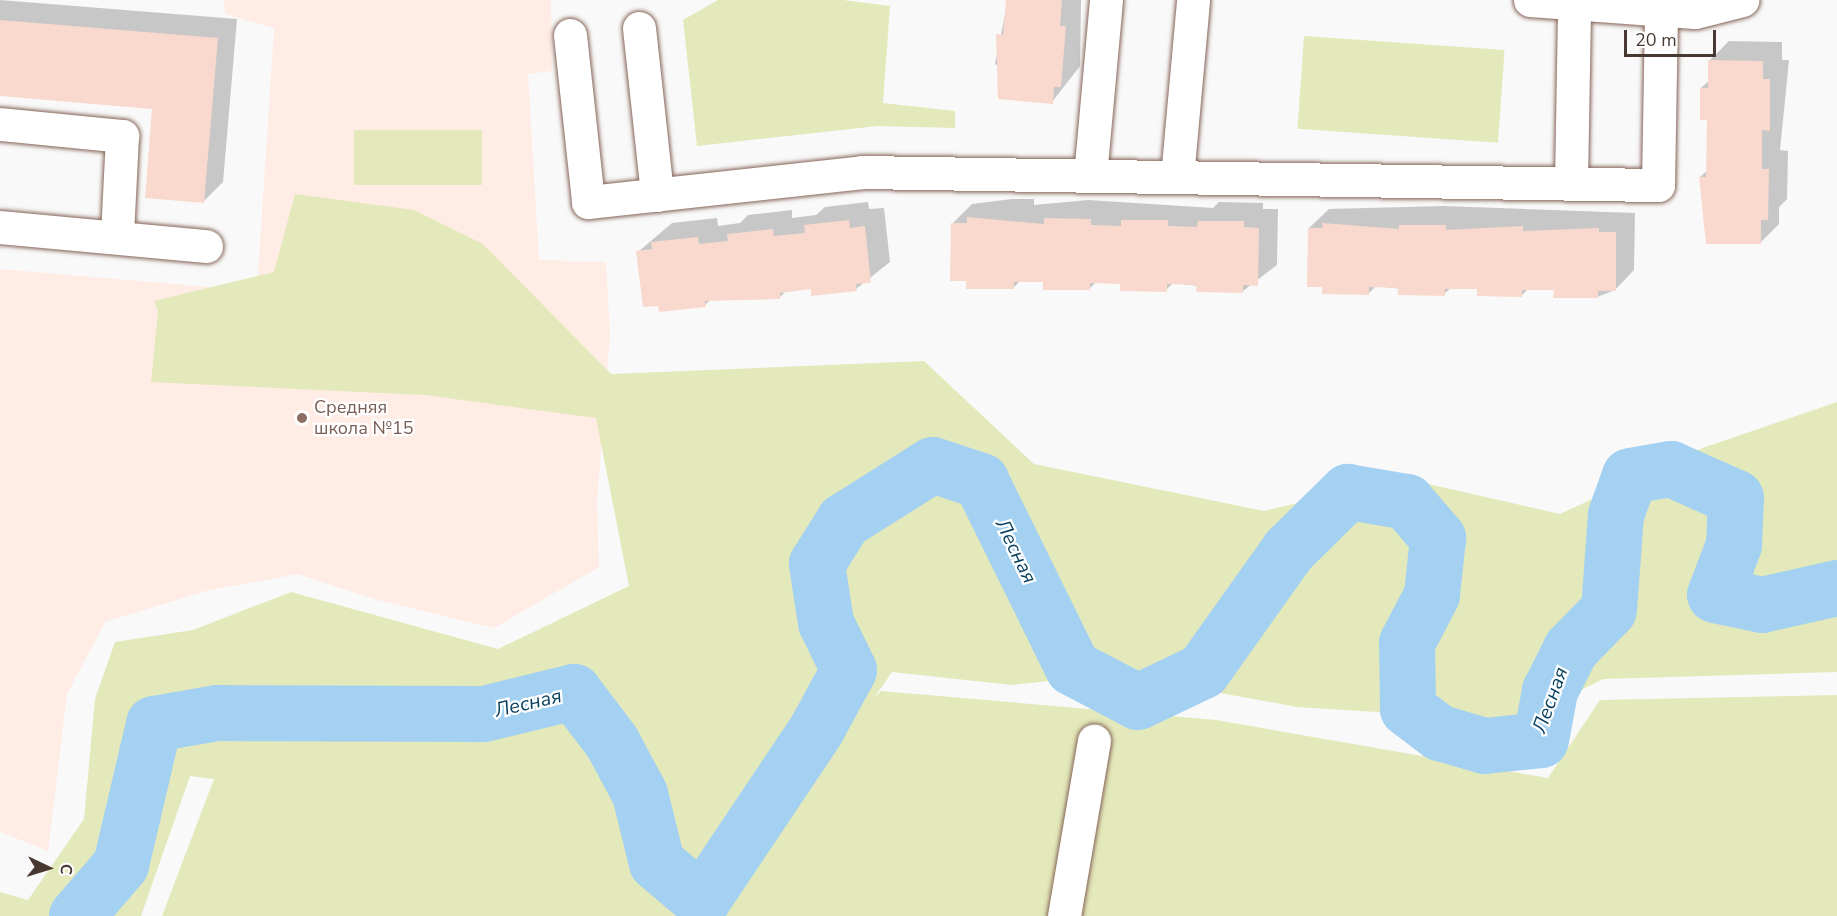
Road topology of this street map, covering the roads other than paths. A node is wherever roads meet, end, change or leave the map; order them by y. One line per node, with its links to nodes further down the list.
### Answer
1 (1106, 0): 10 (street)
2 (1193, 0): 11 (street)
3 (1530, 0): 4 (street)
4 (1574, 3): 6 (street); 12 (street)
5 (1732, 4): 6 (street)
6 (1661, 9): 12 (street)
7 (639, 28): 13 (street)
8 (570, 35): 13 (street)
9 (0, 124): 15 (street)
10 (1090, 176): 11 (street); 13 (street)
11 (1177, 177): 12 (street)
12 (1571, 183)
13 (657, 195)
14 (0, 227): 15 (street)
15 (117, 235): 16 (street)
16 (206, 246)
17 (1094, 741): 18 (street)
18 (1064, 916)

